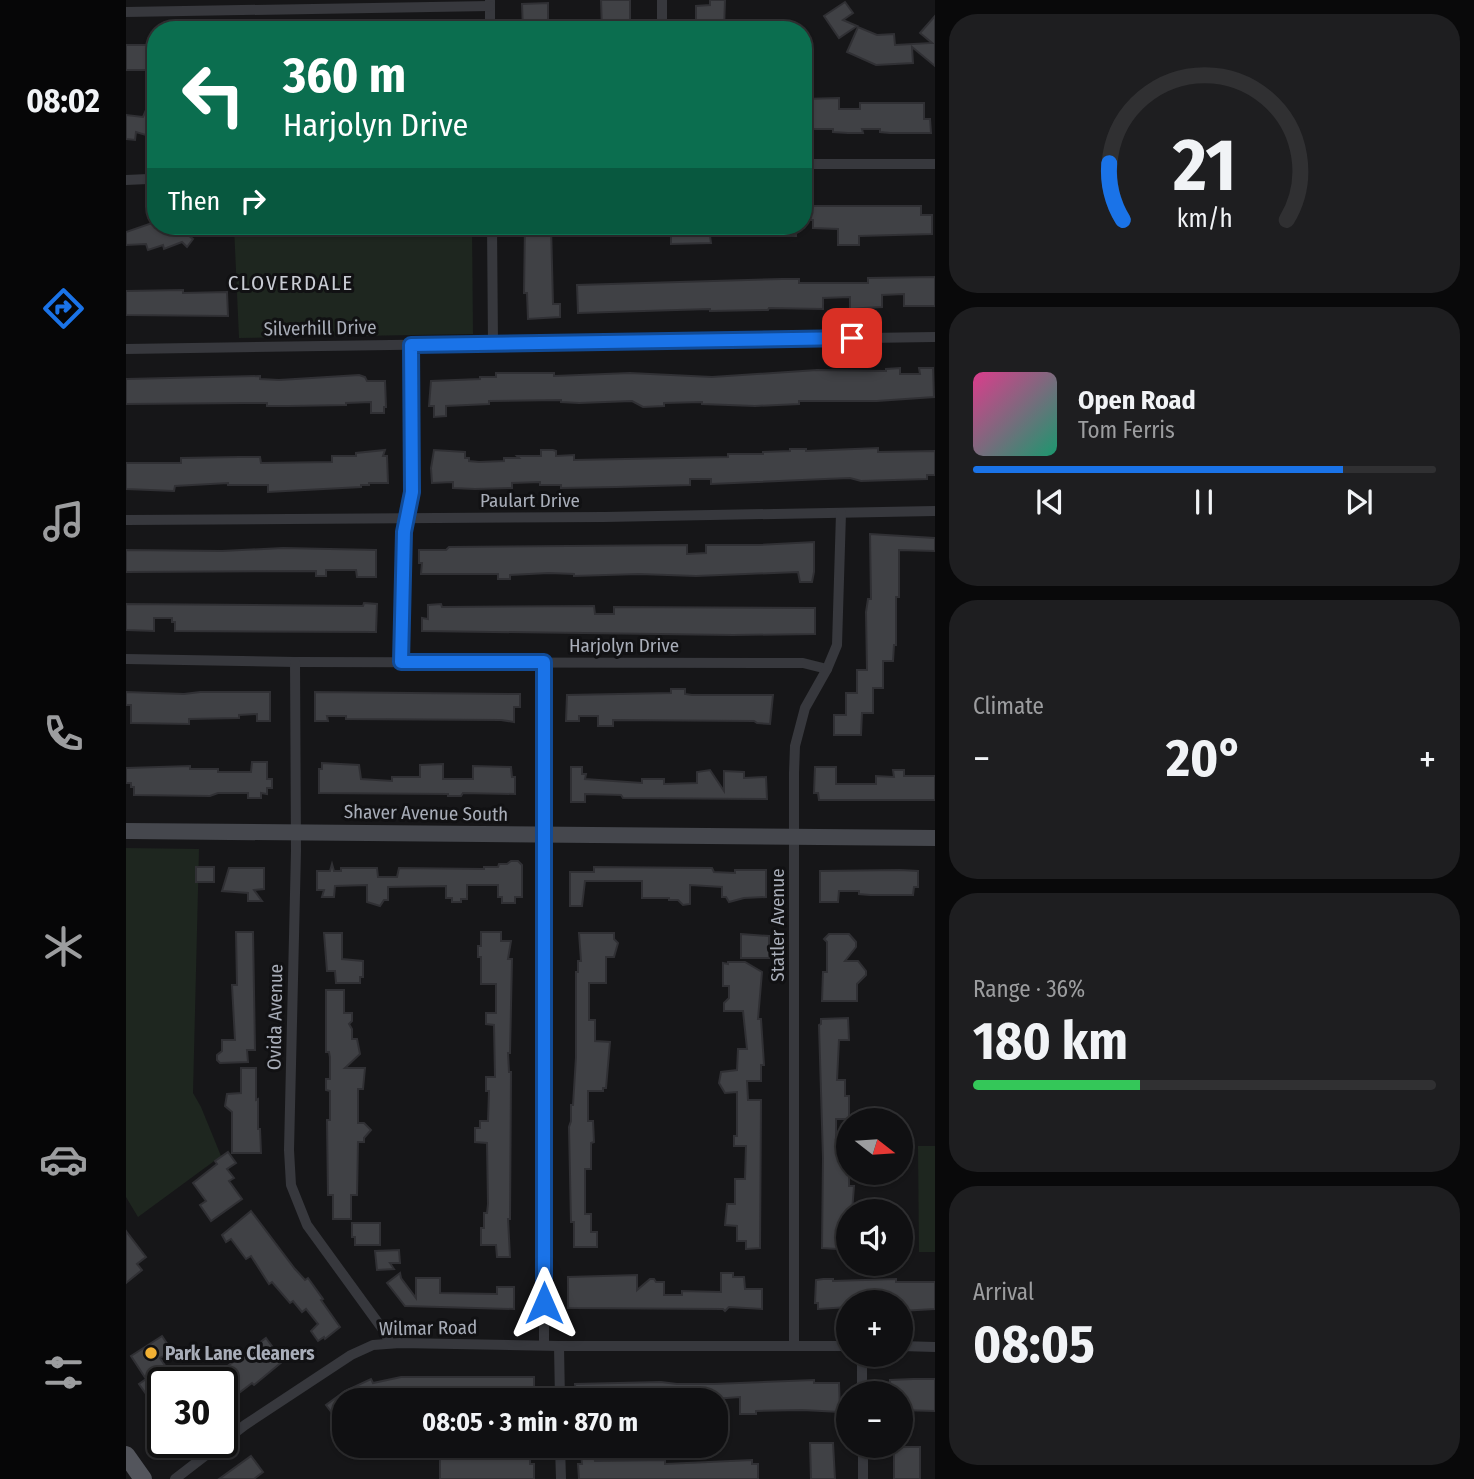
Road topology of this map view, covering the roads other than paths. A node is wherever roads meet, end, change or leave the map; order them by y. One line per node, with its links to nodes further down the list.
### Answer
1 (662, 0): 6 (street)
2 (490, 3): 3 (street); 5 (street)
3 (319, 4): 4 (street)
4 (126, 12)
5 (490, 21)
6 (662, 21)
7 (812, 164): 8 (street)
8 (935, 164)
9 (147, 179): 10 (street)
10 (126, 180)
11 (492, 235): 13 (street)
12 (935, 337): 13 (street, Silverhill Drive)
13 (493, 343): 14 (street, Silverhill Drive)
14 (411, 345): 15 (street, Silverhill Drive); 18 (street)
15 (126, 349)
16 (935, 511): 17 (street, Paulart Drive)
17 (841, 513): 18 (street, Paulart Drive); 24 (street, Statler Avenue)
18 (407, 518): 19 (street, Paulart Drive); 22 (street)
19 (126, 520)
20 (126, 659): 21 (street, Harjolyn Drive)
21 (295, 662): 22 (street, Harjolyn Drive); 26 (street, Ovida Avenue)
22 (401, 662): 23 (street, Harjolyn Drive)
23 (544, 662): 24 (street, Harjolyn Drive); 27 (street)
24 (827, 669): 28 (street, Statler Avenue)
25 (126, 831): 26 (street, Shaver Avenue South)
26 (296, 831): 27 (street, Shaver Avenue South); 30 (street, Ovida Avenue)
27 (544, 836): 28 (street, Shaver Avenue South); 31 (street)
28 (795, 836): 29 (street, Shaver Avenue South); 32 (street, Statler Avenue)
29 (935, 838)
30 (390, 1343): 31 (street, Wilmar Road); 42 (street, Wilmar Road)
31 (544, 1345): 33 (street, Wilmar Road)
32 (794, 1345): 33 (street, Wilmar Road); 34 (street, Wilmar Road)
33 (559, 1346): 37 (street)
34 (836, 1346)
35 (913, 1346): 36 (street)
36 (935, 1347)
37 (560, 1388)
38 (126, 1455): 41 (main road)
39 (560, 1458): 43 (street)
40 (863, 1458): 44 (street)
41 (143, 1479)
42 (175, 1479)
43 (561, 1479)
44 (863, 1479)

